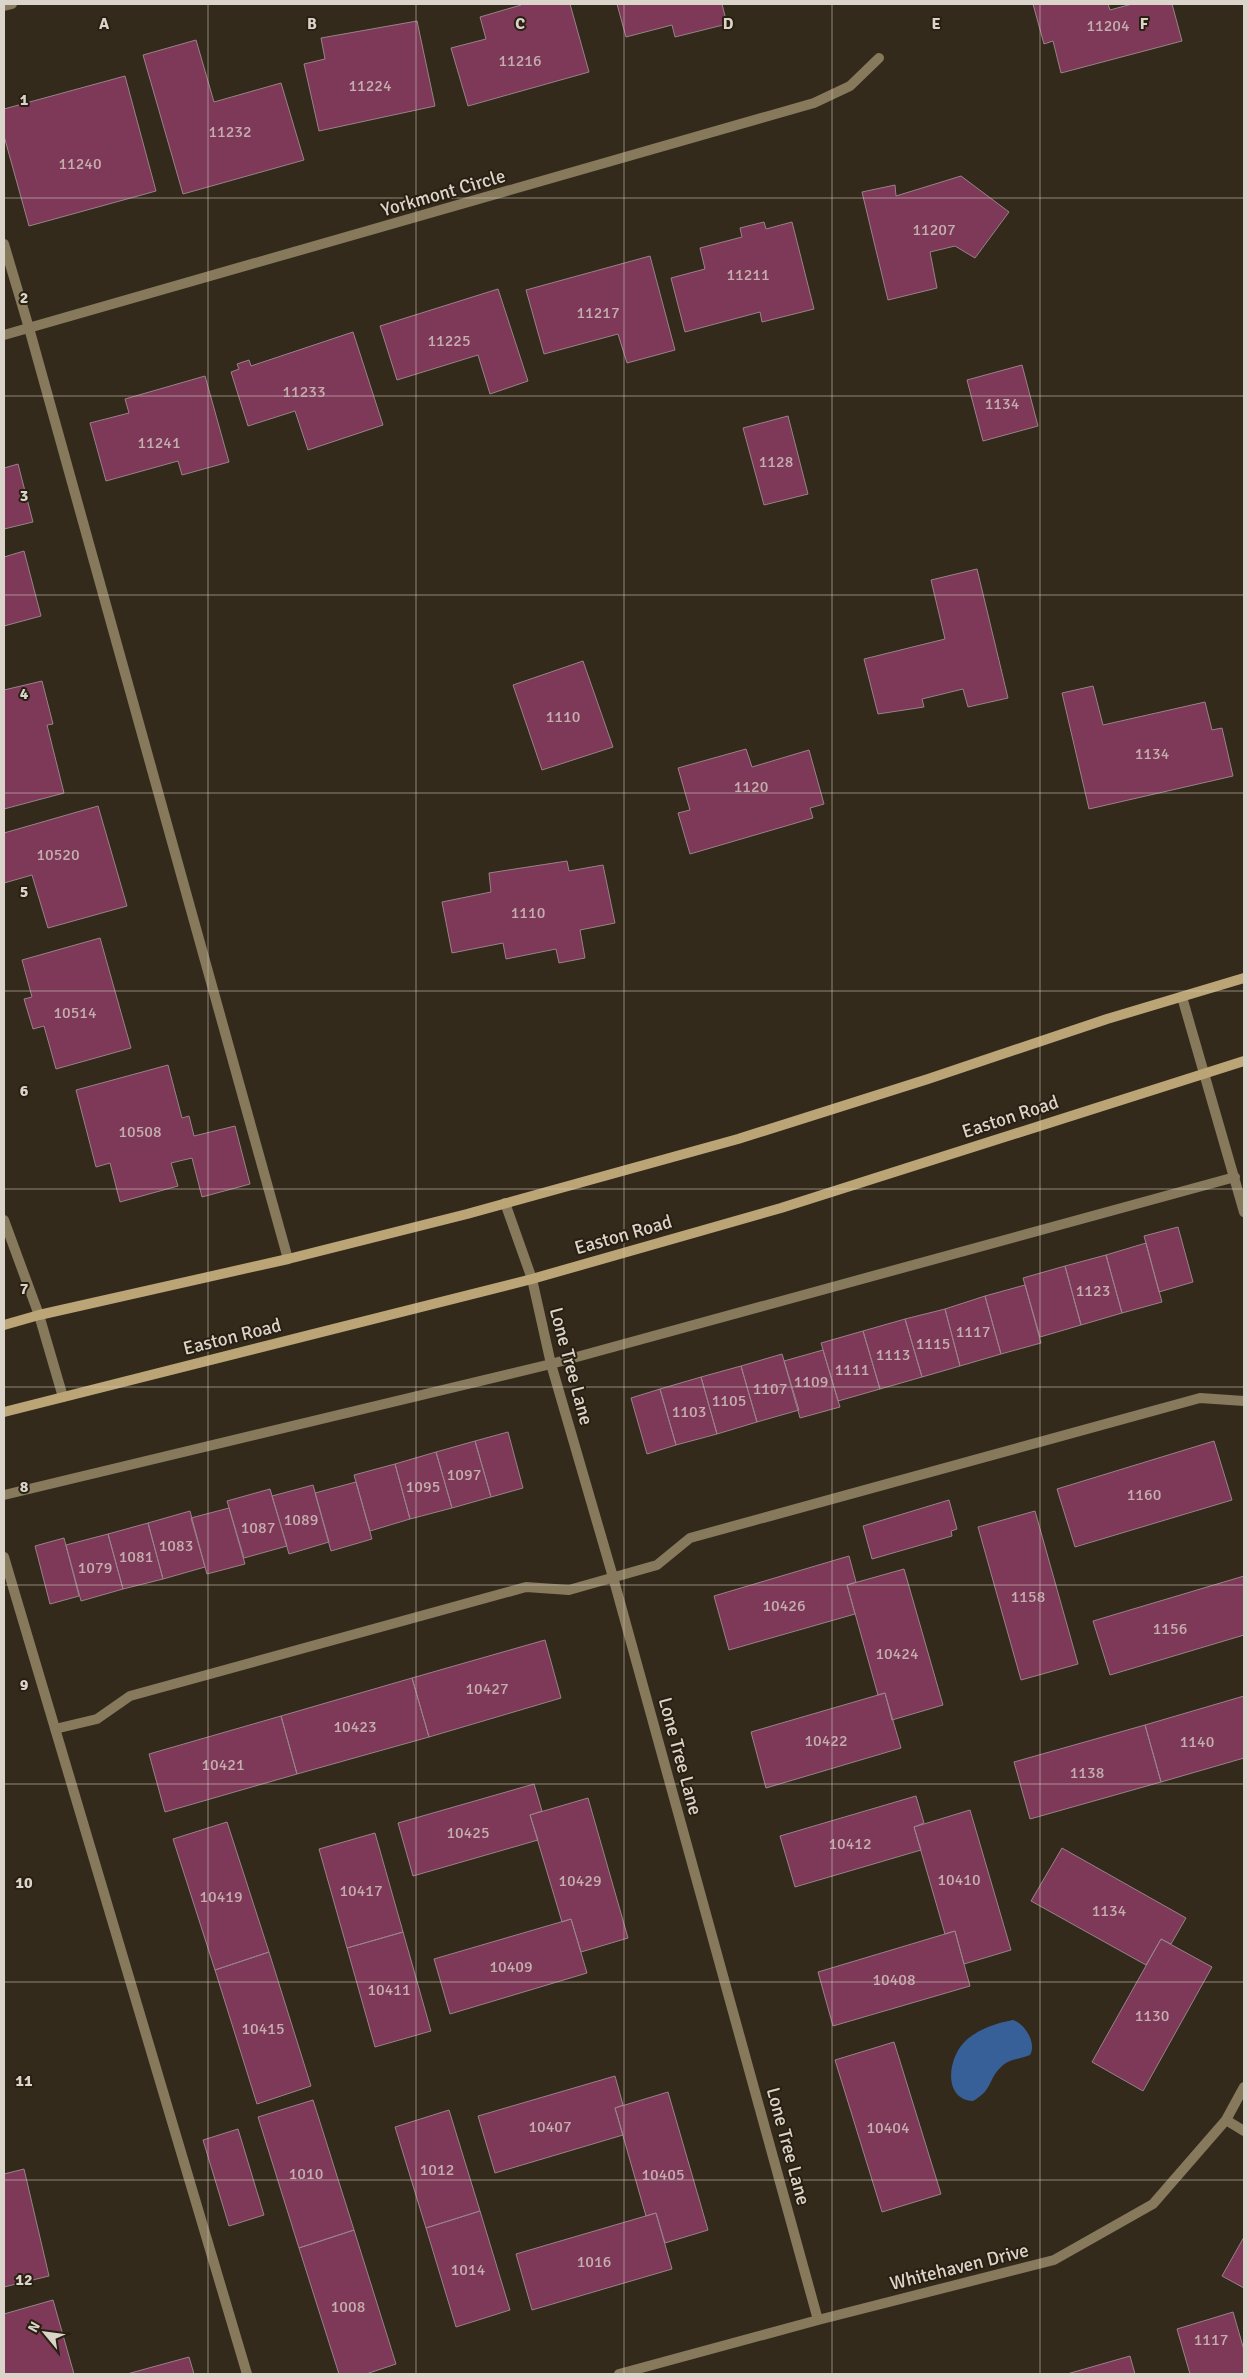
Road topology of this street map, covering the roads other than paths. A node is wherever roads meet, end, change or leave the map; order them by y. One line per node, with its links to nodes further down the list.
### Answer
1 (12, 4): 2 (street)
2 (4, 6)
3 (879, 58): 5 (street, Yorkmont Circle)
4 (4, 244): 5 (street)
5 (29, 328): 6 (street, Yorkmont Circle); 15 (street)
6 (4, 335)
7 (1244, 978): 8 (main road)
8 (1182, 997): 10 (street); 12 (main road)
9 (1244, 1061): 10 (main road, Easton Road)
10 (1205, 1072): 11 (street); 16 (main road, Easton Road)
11 (1235, 1177): 13 (street); 19 (street)
12 (505, 1203): 15 (main road); 16 (street, Lone Tree Lane)
13 (1244, 1212)
14 (4, 1220): 17 (street)
15 (288, 1260): 17 (main road)
16 (532, 1279): 19 (street, Lone Tree Lane); 20 (main road, Easton Road)
17 (40, 1315): 18 (main road); 20 (street)
18 (4, 1325)
19 (551, 1364): 23 (street); 25 (street, Lone Tree Lane)
20 (63, 1396): 22 (main road, Easton Road)
21 (1244, 1401): 25 (street)
22 (4, 1412)
23 (4, 1495)
24 (4, 1557): 26 (street)
25 (614, 1577): 26 (street); 30 (street, Lone Tree Lane)
26 (54, 1729): 31 (street)
27 (1244, 2087): 28 (street, Whitehaven Drive)
28 (1226, 2120): 29 (street); 30 (street, Whitehaven Drive)
29 (1244, 2131)
30 (818, 2320): 32 (street, Whitehaven Drive)
31 (247, 2374)
32 (619, 2374)

